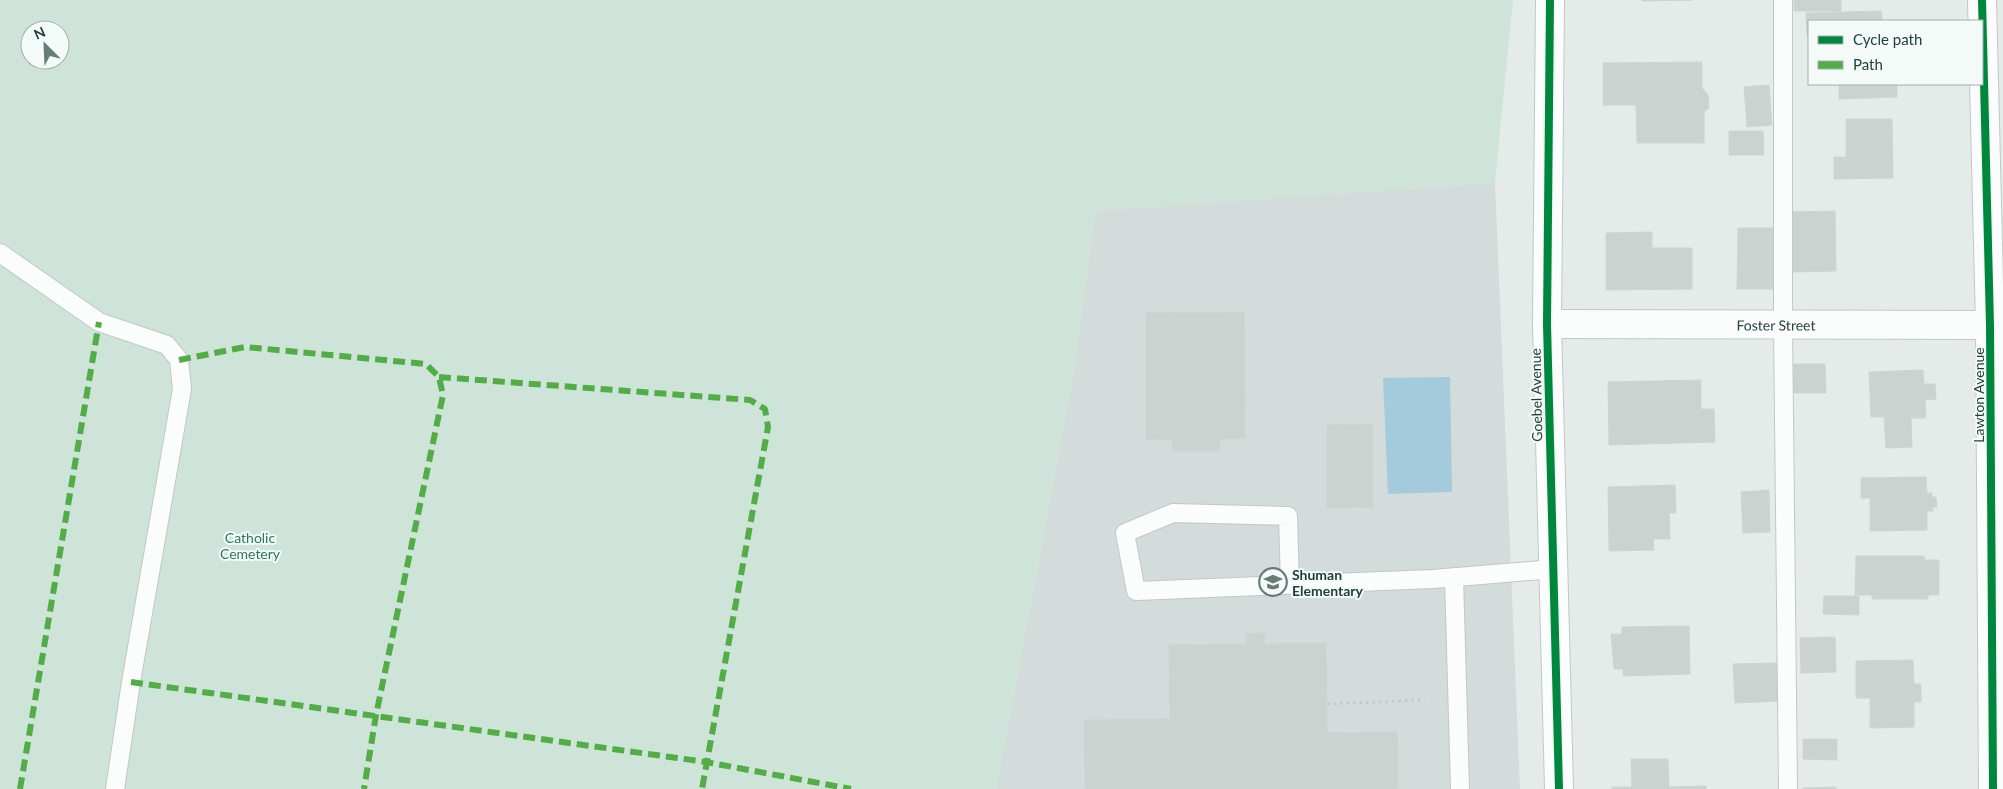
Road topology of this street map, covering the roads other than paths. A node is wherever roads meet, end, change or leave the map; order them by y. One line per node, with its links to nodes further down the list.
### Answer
1 (1550, 0): 7 (street, Goebel Avenue)
2 (1783, 0): 8 (lane)
3 (1982, 0): 4 (street, Lawton Avenue)
4 (1983, 20)
5 (1983, 23): 9 (street, Lawton Avenue)
6 (0, 253): 13 (lane)
7 (1547, 324): 8 (street, Foster Street); 10 (street, Goebel Avenue)
8 (1783, 324): 9 (street, Foster Street); 16 (lane)
9 (1996, 325): 17 (street, Lawton Avenue)
10 (1553, 568): 11 (lane); 15 (street, Goebel Avenue)
11 (1454, 577): 12 (lane); 14 (lane)
12 (1290, 585): 12 (lane)
13 (115, 789)
14 (1460, 789)
15 (1559, 789)
16 (1788, 789)
17 (1993, 789)

